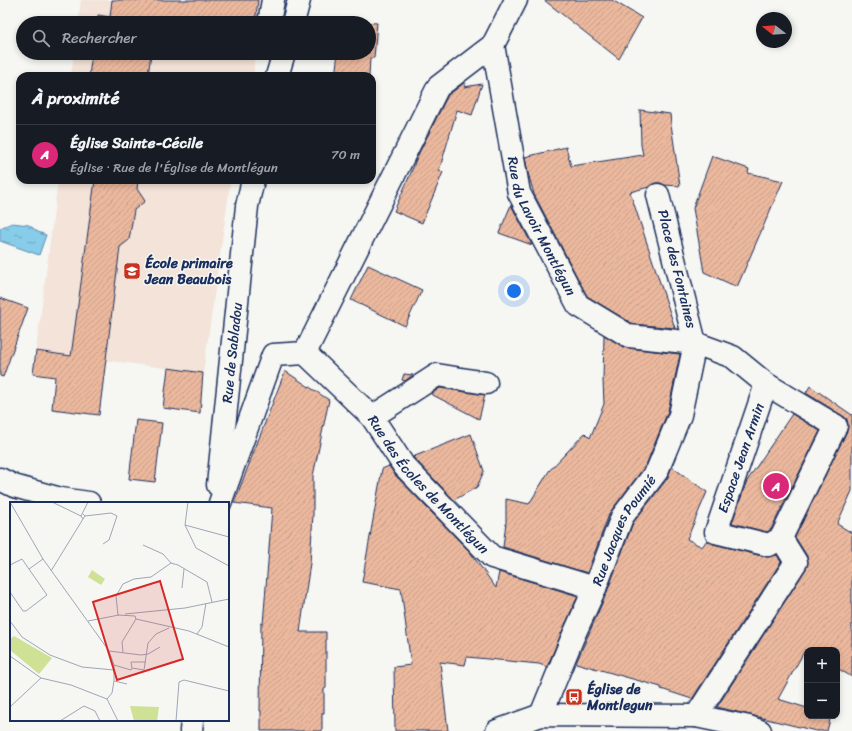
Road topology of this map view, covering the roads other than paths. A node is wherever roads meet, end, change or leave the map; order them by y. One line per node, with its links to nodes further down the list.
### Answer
1 (273, 0): 4 (street)
2 (299, 0): 5 (street)
3 (516, 0): 6 (street)
4 (271, 16)
5 (295, 16)
6 (493, 45): 9 (street, Rue du Lavoir Montlégun); 10 (street)
7 (252, 184): 16 (street, Rue de Sabladou)
8 (658, 195): 9 (street, Place des Fontaines)
9 (695, 343): 12 (street, Rue du Lavoir Montlégun); 19 (street, Rue Jacques Poumié)
10 (305, 353): 13 (street, Rue des Écoles de Montlégun); 17 (street)
11 (486, 383): 13 (street)
12 (766, 384): 18 (street, Rue du Lavoir Montlégun); 18 (street, Espace Jean Armin)
13 (372, 417): 19 (street, Rue des Écoles de Montlégun)
14 (0, 479): 15 (street)
15 (82, 502)
16 (216, 502)
17 (220, 502)
18 (781, 538): 21 (street)
19 (595, 588): 20 (street, Rue Jacques Poumié)
20 (542, 716): 21 (street); 25 (street)
21 (696, 716): 23 (street)
22 (192, 721): 24 (street)
23 (752, 730)
24 (191, 731)
25 (497, 731)

